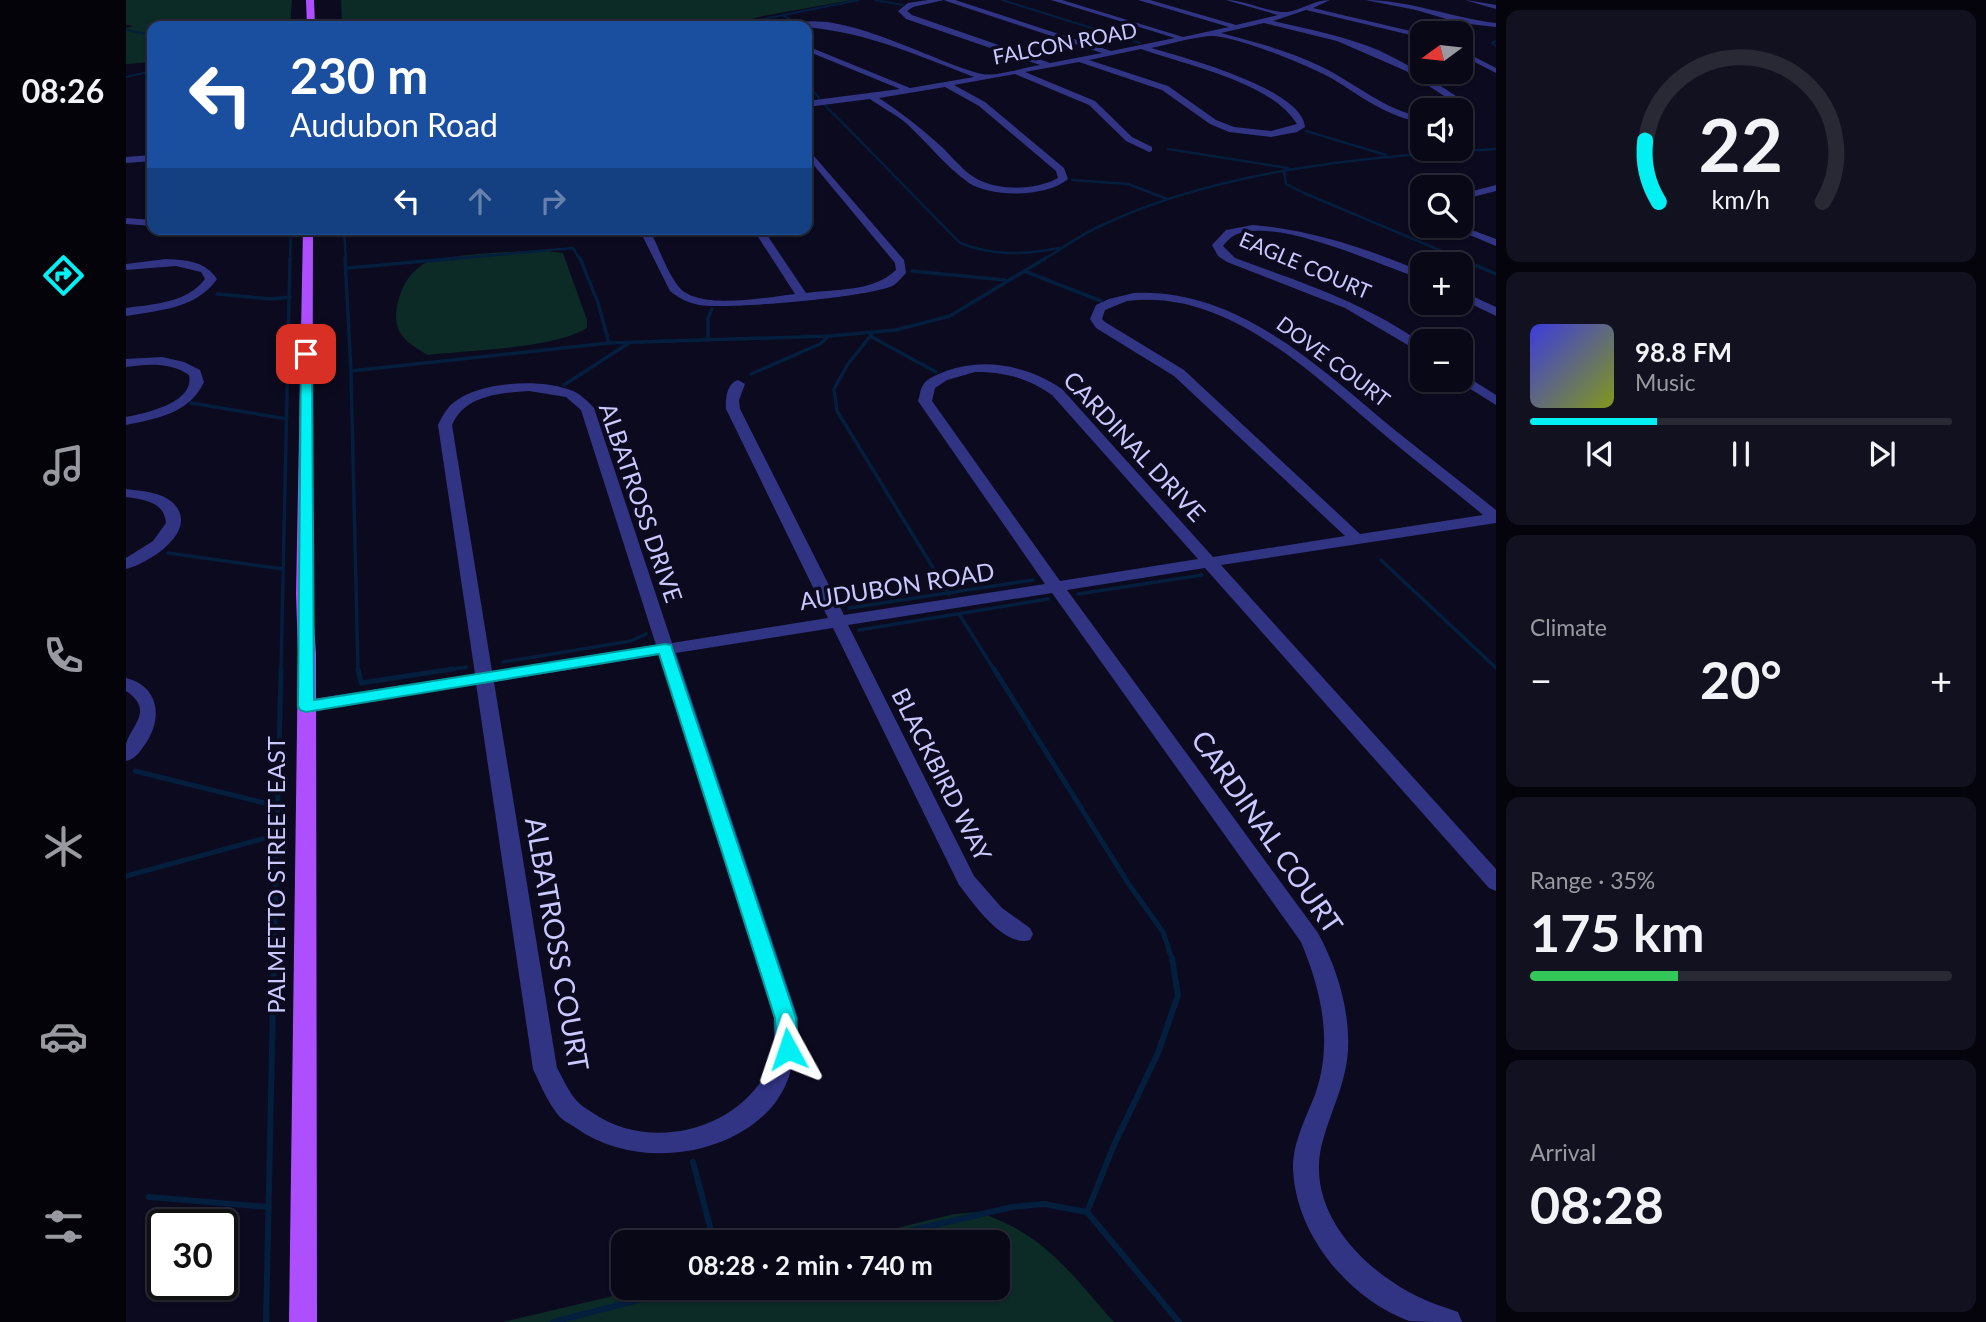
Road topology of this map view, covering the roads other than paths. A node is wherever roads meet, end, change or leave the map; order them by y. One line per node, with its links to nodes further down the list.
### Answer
1 (310, 0): 13 (main road)
2 (941, 0): 26 (street)
3 (948, 0): 23 (street)
4 (1055, 0): 20 (street)
5 (1143, 0): 17 (street)
6 (1230, 0): 12 (street)
7 (1326, 0): 11 (street, FALCON ROAD)
8 (1369, 0): 16 (street)
9 (1471, 0): 10 (street)
10 (1496, 7)
11 (1305, 8): 12 (street, FALCON ROAD); 19 (street)
12 (1284, 15): 14 (street, FALCON ROAD)
13 (311, 21)
14 (1263, 21): 17 (street, FALCON ROAD); 33 (street)
15 (812, 25): 29 (street)
16 (1496, 25)
17 (1237, 27): 18 (street, FALCON ROAD)
18 (1212, 33): 20 (street, FALCON ROAD); 35 (street)
19 (1410, 33)
20 (1182, 38): 21 (street, FALCON ROAD)
21 (1141, 47): 23 (street, FALCON ROAD); 24 (street)
22 (812, 50): 31 (street)
23 (1111, 53): 24 (street, FALCON ROAD)
24 (1080, 59): 26 (street, FALCON ROAD)
25 (1474, 59): 27 (street)
26 (1049, 65): 28 (street, FALCON ROAD)
27 (1496, 71)
28 (1017, 72): 29 (street, FALCON ROAD); 36 (street)
29 (984, 78): 30 (street, FALCON ROAD)
30 (947, 85): 31 (street, FALCON ROAD); 32 (street)
31 (911, 91): 32 (street, FALCON ROAD)
32 (871, 96): 34 (street, FALCON ROAD)
33 (1453, 98)
34 (812, 103)
35 (1410, 117)
36 (1149, 149)
37 (812, 157): 51 (street)
38 (147, 158): 39 (street)
39 (126, 160)
40 (1493, 191): 41 (street)
41 (1473, 195)
42 (126, 221): 43 (street)
43 (147, 223)
44 (1473, 234): 48 (street)
45 (308, 235): 71 (main road, PALMETTO STREET EAST)
46 (647, 235): 51 (street)
47 (762, 235): 51 (street)
48 (1496, 243)
49 (126, 267): 53 (street)
50 (1410, 271): 55 (street, EAGLE COURT)
51 (803, 297)
52 (1473, 300): 54 (street)
53 (126, 312)
54 (1496, 312)
55 (1410, 341)
56 (126, 363): 60 (street)
57 (738, 384): 67 (street, BLACKBIRD WAY)
58 (1473, 385): 59 (street)
59 (1496, 401)
60 (126, 421)
61 (126, 493): 65 (street)
62 (1496, 517): 63 (street, AUDUBON ROAD); 63 (street, DOVE COURT)
63 (1357, 539): 64 (street, AUDUBON ROAD)
64 (1210, 562): 66 (street, AUDUBON ROAD); 66 (street, CARDINAL DRIVE); 73 (street)
65 (126, 564)
66 (1057, 587): 67 (street, AUDUBON ROAD); 76 (street, CARDINAL COURT)
67 (837, 621): 68 (street, AUDUBON ROAD); 74 (street, BLACKBIRD WAY)
68 (665, 649): 69 (street, AUDUBON ROAD); 69 (street, ALBATROSS DRIVE); 69 (street, ALBATROSS COURT)
69 (484, 677): 71 (street, AUDUBON ROAD)
70 (126, 683): 72 (street)
71 (306, 706): 75 (main road, PALMETTO STREET EAST)
72 (126, 755)
73 (1496, 883)
74 (1022, 934)
75 (303, 1322)
76 (1448, 1322)

